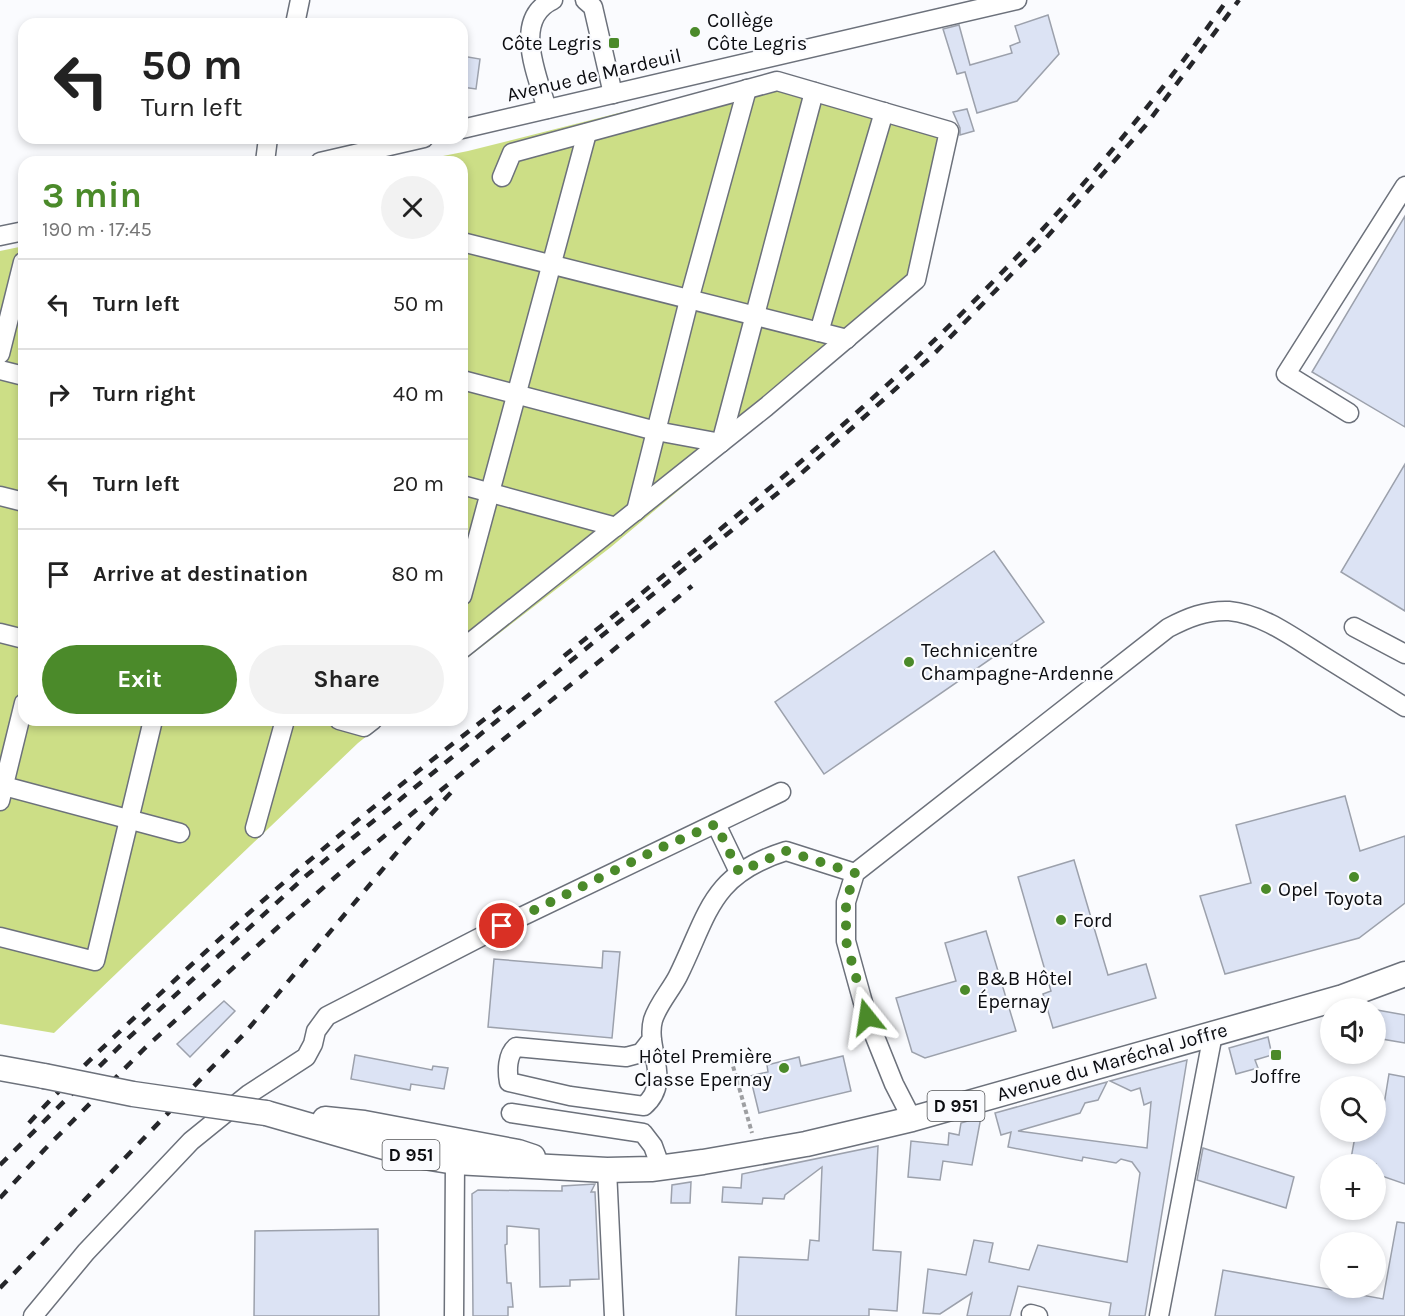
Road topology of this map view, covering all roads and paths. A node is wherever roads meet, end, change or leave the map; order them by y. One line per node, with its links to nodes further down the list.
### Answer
1 (300, 0): 5 (street)
2 (553, 0): 9 (street)
3 (585, 0): 8 (street)
4 (1017, 0): 8 (street, Avenue de Mardeuil)
5 (296, 18)
6 (747, 89): 7 (street); 12 (street); 22 (street)
7 (814, 92): 10 (street); 23 (street)
8 (613, 93): 9 (street, Avenue de Mardeuil)
9 (547, 109): 11 (street, Avenue de Mardeuil)
10 (884, 112): 24 (street); 25 (street)
11 (468, 128)
12 (587, 133): 15 (street); 20 (street)
13 (409, 144): 14 (street)
14 (383, 155)
15 (502, 177)
16 (1405, 186): 31 (street)
17 (18, 232): 18 (street)
18 (0, 236)
19 (468, 244): 20 (street)
20 (551, 265): 22 (street); 30 (street)
21 (18, 282): 26 (street)
22 (689, 300): 23 (street); 32 (street)
23 (754, 317): 24 (street); 33 (street)
24 (819, 332): 25 (street)
25 (847, 339): 33 (street)
26 (0, 354)
27 (0, 370): 28 (street)
28 (18, 374)
29 (468, 382): 30 (street)
30 (516, 394): 32 (street); 35 (street)
31 (1349, 413)
32 (656, 431): 33 (street); 38 (street)
33 (721, 443): 38 (street)
34 (468, 486): 35 (street)
35 (490, 492): 39 (street); 40 (street)
36 (0, 496): 37 (street)
37 (18, 500)
38 (636, 511): 39 (street)
39 (616, 526): 44 (street)
40 (468, 574)
41 (1354, 627): 45 (street)
42 (0, 633): 43 (street)
43 (18, 638)
44 (468, 644)
45 (1405, 654)
46 (1405, 706): 57 (street)
47 (18, 726): 50 (street)
48 (152, 726): 52 (street)
49 (283, 726): 54 (street)
50 (1, 790): 52 (street)
51 (781, 792): 53 (street)
52 (129, 819): 55 (street); 58 (street)
53 (716, 824): 56 (street); 74 (street)
54 (255, 828)
55 (180, 833)
56 (739, 872): 57 (street); 63 (street)
57 (855, 873): 68 (street)
58 (0, 937)
59 (1405, 974): 61 (main road, Avenue du Maréchal Joffre / D 951)
60 (1405, 988): 61 (main road, Avenue du Maréchal Joffre / D 951)
61 (1343, 997): 62 (main road, Avenue du Maréchal Joffre / D 951)
62 (1213, 1034): 68 (main road, Avenue du Maréchal Joffre / D 951); 77 (street)
63 (652, 1039): 63 (street)
64 (729, 1052): 69 (path)
65 (0, 1068): 66 (main road, D 951, bridge)
66 (266, 1113): 70 (main road, Avenue du Maréchal Joffre / D 951); 71 (main road, Avenue du Maréchal Joffre / D 951)
67 (511, 1113): 72 (street)
68 (912, 1119): 69 (main road, Avenue du Maréchal Joffre / D 951)
69 (757, 1151): 72 (main road, Avenue du Maréchal Joffre / D 951)
70 (455, 1162): 71 (main road, Avenue du Maréchal Joffre / D 951); 75 (street)
71 (560, 1167): 73 (main road, Avenue du Maréchal Joffre / D 951)
72 (661, 1168): 73 (main road, Avenue du Maréchal Joffre / D 951)
73 (607, 1170): 76 (street)
74 (33, 1316)
75 (454, 1316)
76 (614, 1316)
77 (1159, 1316)

